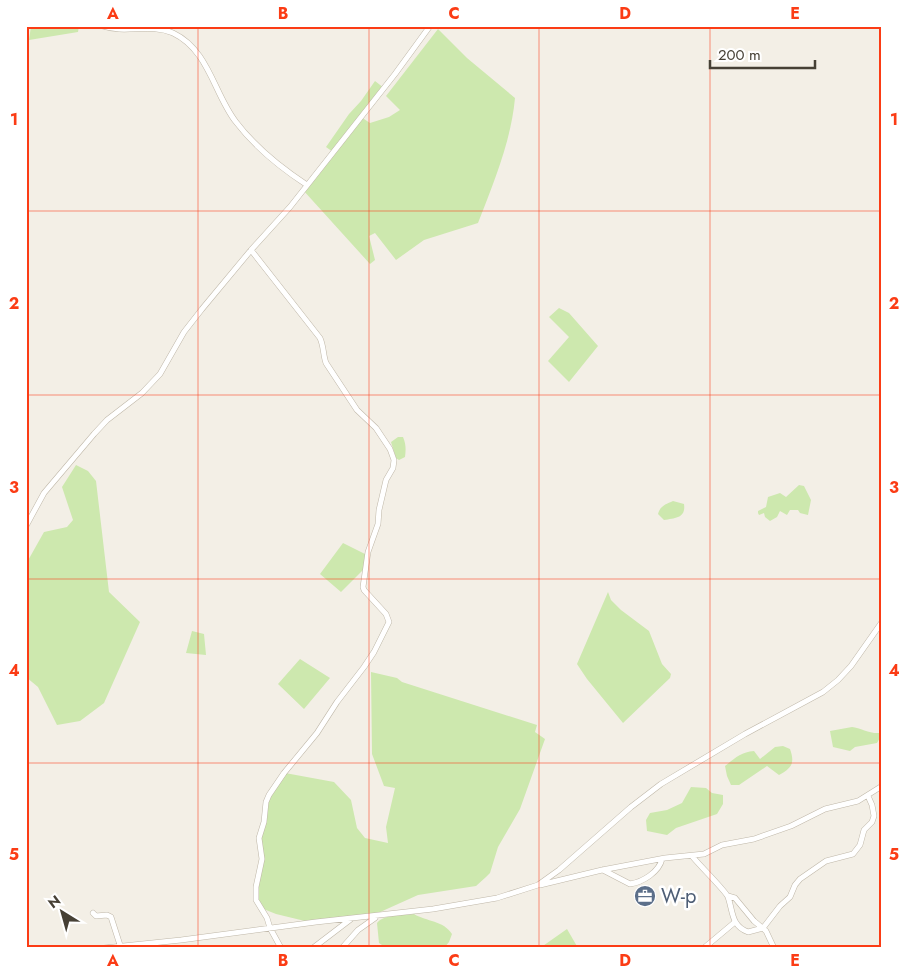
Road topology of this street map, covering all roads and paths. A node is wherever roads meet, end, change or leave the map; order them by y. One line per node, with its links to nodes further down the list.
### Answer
1 (102, 26): 3 (street)
2 (430, 26): 3 (street)
3 (307, 185): 4 (street)
4 (251, 250): 5 (street); 18 (street)
5 (26, 526)
6 (882, 622): 12 (street)
7 (882, 786): 8 (street)
8 (868, 796): 9 (street); 19 (street)
9 (692, 856): 10 (street); 13 (street)
10 (662, 859): 11 (street); 11 (street)
11 (602, 870): 12 (street)
12 (538, 885): 15 (street)
13 (728, 896): 17 (street); 19 (street)
14 (93, 913): 20 (street)
15 (378, 916): 16 (street); 26 (street)
16 (352, 919): 18 (street); 25 (street)
17 (735, 922): 19 (street); 27 (street)
18 (270, 928): 21 (street); 24 (street)
19 (763, 928): 28 (street)
20 (120, 945): 21 (street); 22 (street)
21 (153, 945)
22 (112, 947): 23 (street)
23 (104, 948)
24 (281, 948)
25 (313, 948)
26 (342, 948)
27 (704, 948)
28 (774, 948)

